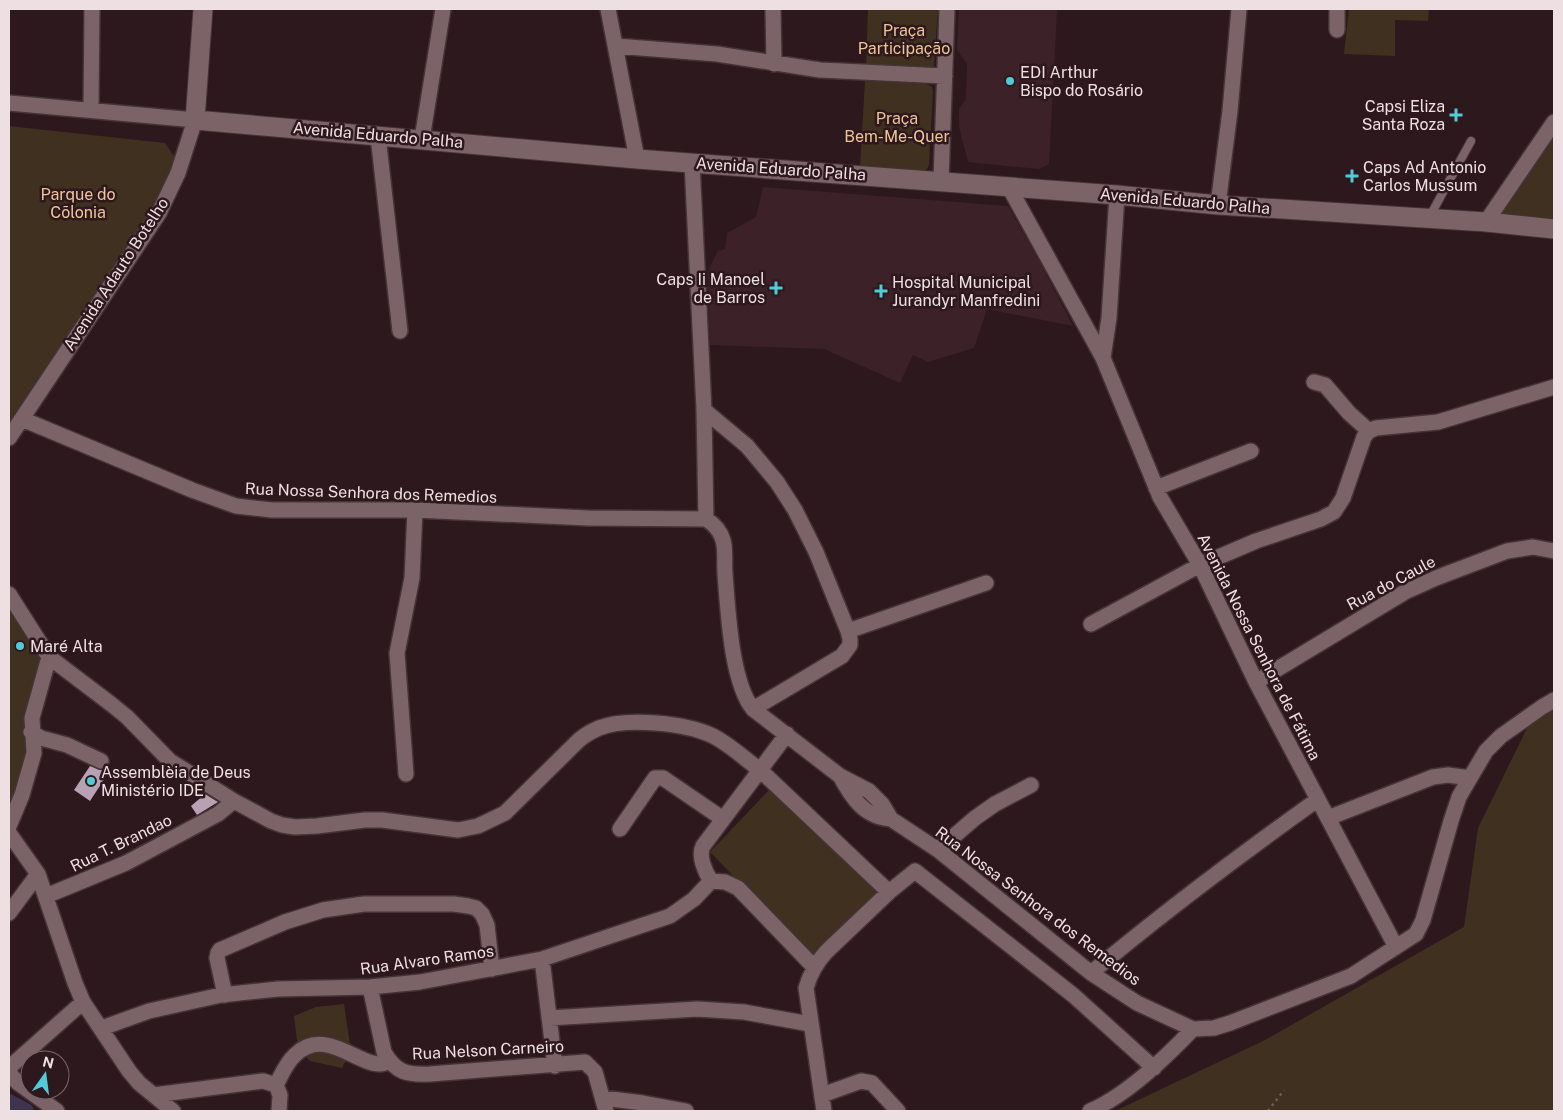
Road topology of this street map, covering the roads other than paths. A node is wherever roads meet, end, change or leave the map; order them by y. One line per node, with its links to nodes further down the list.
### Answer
1 (92, 9): 14 (street)
2 (203, 9): 15 (street, Avenida Adauto Botelho)
3 (443, 9): 18 (street)
4 (608, 9): 10 (street)
5 (773, 9): 11 (street)
6 (947, 9): 12 (street)
7 (1238, 9): 25 (street)
8 (1337, 9): 9 (street)
9 (1338, 30)
10 (616, 46): 11 (street); 20 (street)
11 (774, 64): 12 (street)
12 (945, 76): 22 (street)
13 (9, 103): 14 (street, Avenida Eduardo Palha)
14 (91, 110): 15 (street, Avenida Eduardo Palha)
15 (195, 120): 17 (street, Avenida Eduardo Palha); 34 (street, Avenida Adauto Botelho)
16 (1554, 122): 27 (street)
17 (378, 136): 18 (street, Avenida Eduardo Palha); 29 (street)
18 (422, 139): 20 (street, Avenida Eduardo Palha)
19 (1471, 141): 26 (lane)
20 (637, 159): 21 (street, Avenida Eduardo Palha)
21 (692, 162): 22 (street, Avenida Eduardo Palha); 33 (street)
22 (941, 181): 23 (street, Avenida Eduardo Palha)
23 (1009, 187): 24 (street, Avenida Eduardo Palha); 30 (street, Avenida Nossa Senhora de Fátima)
24 (1117, 195): 25 (street, Avenida Eduardo Palha); 30 (street)
25 (1218, 205): 26 (street, Avenida Eduardo Palha)
26 (1429, 218): 27 (street, Avenida Eduardo Palha)
27 (1486, 222): 28 (street, Avenida Eduardo Palha)
28 (1554, 229)
29 (400, 331)
30 (1103, 358): 38 (street, Avenida Nossa Senhora de Fátima)
31 (1314, 382): 35 (street)
32 (1554, 386): 35 (street)
33 (704, 410): 40 (street); 46 (street)
34 (22, 419): 36 (street, Avenida Adauto Botelho); 39 (street, Rua Nossa Senhora dos Remedios)
35 (1369, 431): 42 (street)
36 (9, 438)
37 (1251, 451): 38 (street)
38 (1156, 488): 42 (street, Avenida Nossa Senhora de Fátima)
39 (415, 510): 40 (street, Rua Nossa Senhora dos Remedios); 55 (street)
40 (706, 519): 50 (street, Rua Nossa Senhora dos Remedios)
41 (1554, 551): 48 (street, Rua do Caule)
42 (1200, 565): 45 (street); 48 (street, Avenida Nossa Senhora de Fátima)
43 (986, 583): 46 (street)
44 (9, 594): 47 (street)
45 (1090, 624)
46 (848, 631): 50 (street)
47 (48, 657): 51 (street); 59 (street)
48 (1256, 682): 58 (street, Avenida Nossa Senhora de Fátima)
49 (1554, 700): 56 (street)
50 (753, 710): 52 (street, Rua Nossa Senhora dos Remedios)
51 (31, 732): 53 (street); 62 (street)
52 (786, 734): 54 (street); 65 (street, Rua Nossa Senhora dos Remedios)
53 (101, 762)
54 (760, 770): 59 (street); 61 (street); 68 (street)
55 (406, 774)
56 (1470, 778): 60 (street); 71 (street)
57 (1032, 785): 65 (street)
58 (1317, 800): 60 (street, Avenida Nossa Senhora de Fátima); 75 (street)
59 (234, 801): 69 (street, Rua T. Brandao)
60 (1328, 818): 71 (street, Avenida Nossa Senhora de Fátima)
61 (723, 819): 63 (street); 67 (street)
62 (9, 826)
63 (620, 829)
64 (9, 833): 66 (street)
65 (938, 850): 75 (street, Rua Nossa Senhora dos Remedios)
66 (38, 874): 69 (street); 70 (street)
67 (711, 881): 72 (street, Rua Alvaro Ramos); 73 (street)
68 (889, 892): 73 (street); 85 (street)
69 (46, 896): 78 (street)
70 (9, 913)
71 (1396, 947): 82 (street)
72 (542, 959): 74 (street, Rua Alvaro Ramos); 79 (street)
73 (814, 967): 80 (street)
74 (492, 969): 76 (street, Rua Alvaro Ramos); 77 (street)
75 (1091, 973): 82 (street, Rua Nossa Senhora dos Remedios)
76 (370, 987): 77 (street, Rua Alvaro Ramos); 83 (street, Rua Nelson Carneiro)
77 (225, 995): 81 (street, Rua Alvaro Ramos)
78 (83, 1002): 81 (street); 86 (street)
79 (549, 1018): 80 (street); 84 (street)
80 (810, 1024): 89 (street)
81 (102, 1028): 88 (street)
82 (1193, 1029): 85 (street)
83 (389, 1061): 84 (street, Rua Nelson Carneiro); 87 (street)
84 (555, 1066): 90 (street, Rua Nelson Carneiro)
85 (1154, 1068): 97 (street)
86 (9, 1073): 91 (street)
87 (276, 1085): 88 (street); 93 (street)
88 (154, 1095): 92 (street)
89 (822, 1095): 95 (street); 96 (street)
90 (605, 1105): 94 (street)
91 (57, 1111)
92 (173, 1111)
93 (279, 1111)
94 (686, 1111)
95 (824, 1111)
96 (898, 1111)
97 (1090, 1111)

